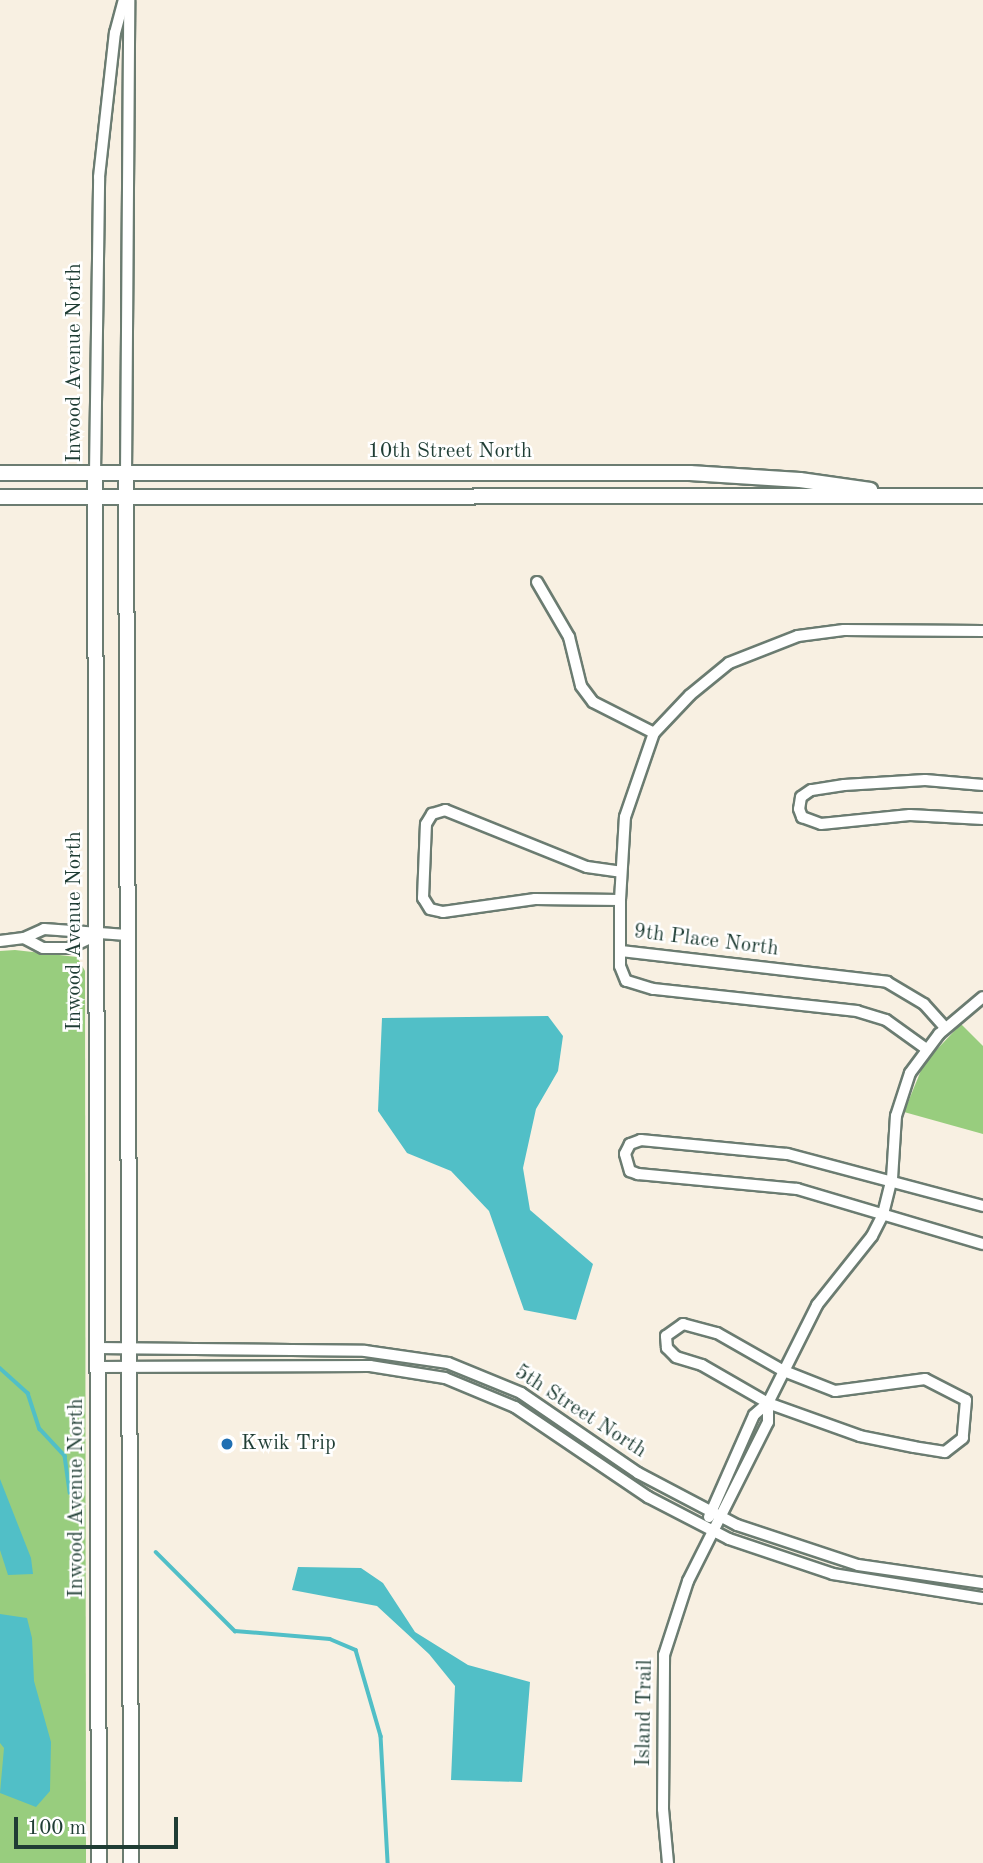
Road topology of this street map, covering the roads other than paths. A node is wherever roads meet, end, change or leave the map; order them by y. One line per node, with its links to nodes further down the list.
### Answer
1 (127, 0): 3 (street, Inwood Avenue North); 4 (street, Inwood Avenue North)
2 (0, 473): 3 (main road, 10th Street North)
3 (95, 474): 4 (main road, 10th Street North); 8 (main road, Inwood Avenue North)
4 (126, 474): 5 (main road, 10th Street North); 9 (main road, Inwood Avenue North)
5 (899, 494): 6 (main road, 10th Street North); 9 (main road, 10th Street North)
6 (983, 496)
7 (0, 497): 8 (main road, 10th Street North)
8 (96, 498): 9 (main road, 10th Street North); 18 (main road, Inwood Avenue North)
9 (125, 498): 17 (main road, Inwood Avenue North)
10 (537, 582): 12 (street)
11 (983, 631): 12 (street)
12 (654, 733): 15 (street)
13 (983, 785): 14 (street)
14 (983, 819)
15 (621, 872): 16 (street); 16 (street)
16 (620, 900): 21 (street)
17 (127, 935): 18 (street); 30 (main road, Inwood Avenue North)
18 (95, 936): 19 (street); 19 (street); 29 (main road, Inwood Avenue North)
19 (24, 939): 20 (street)
20 (0, 941)
21 (621, 951): 23 (street, 9th Place North); 24 (street, 9th Place North)
22 (983, 997): 23 (street)
23 (945, 1027): 24 (street)
24 (925, 1048): 25 (street)
25 (892, 1179): 26 (street); 27 (street); 27 (street)
26 (983, 1206)
27 (883, 1214): 28 (street); 33 (street)
28 (983, 1244)
29 (97, 1348): 30 (street, 5th Street North); 31 (main road, Inwood Avenue North)
30 (130, 1348): 32 (main road, Inwood Avenue North); 35 (street, 5th Street North)
31 (97, 1367): 32 (street, 5th Street North); 40 (main road, Inwood Avenue North)
32 (130, 1367): 37 (street, 5th Street North); 41 (main road, Inwood Avenue North)
33 (784, 1371): 34 (street); 34 (street); 34 (street)
34 (768, 1403): 35 (street); 36 (street, Island Trail)
35 (708, 1512): 36 (street, 5th Street North); 37 (street)
36 (721, 1519): 37 (street, Island Trail); 38 (street, 5th Street North)
37 (711, 1531): 39 (street, 5th Street North); 42 (street, Island Trail)
38 (983, 1583)
39 (983, 1598)
40 (99, 1863)
41 (131, 1863)
42 (668, 1863)

